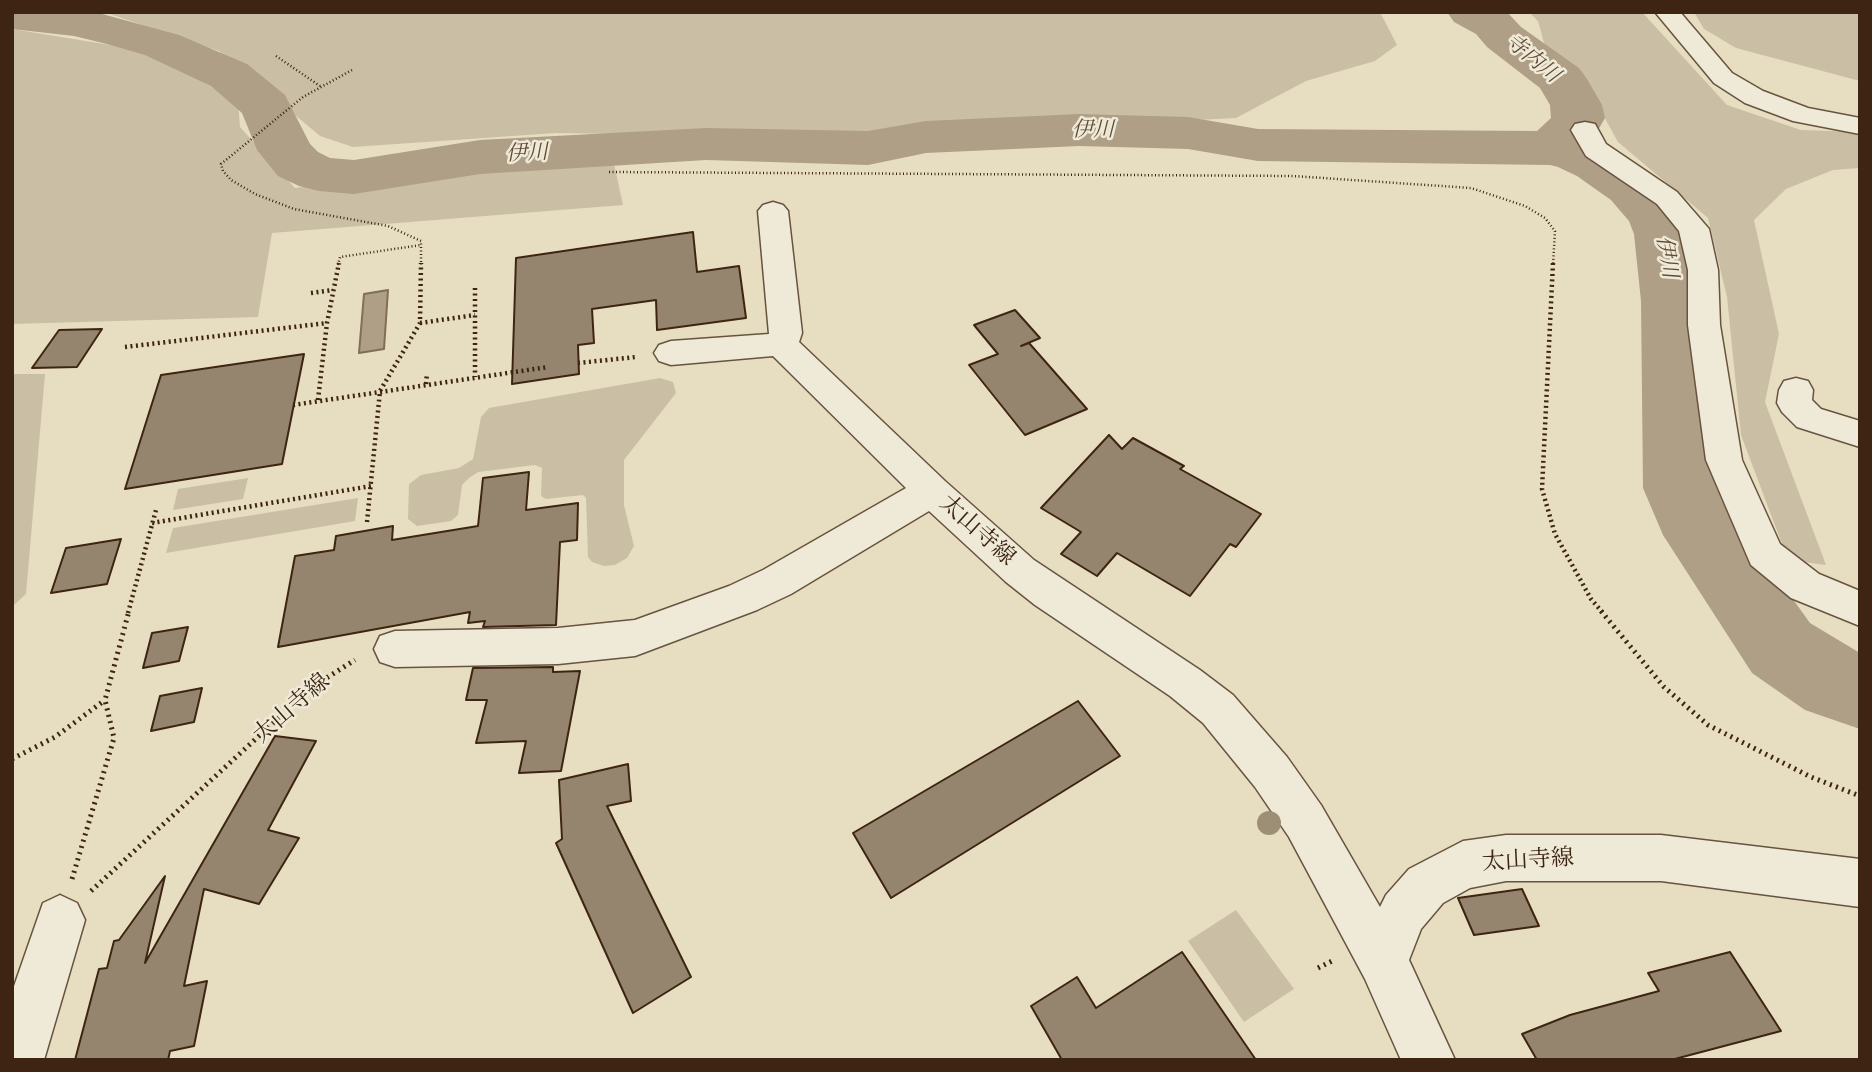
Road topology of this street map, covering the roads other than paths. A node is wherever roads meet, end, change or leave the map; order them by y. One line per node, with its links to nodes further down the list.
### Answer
1 (1667, 12): 2 (street)
2 (1860, 126)
3 (1585, 130): 10 (street)
4 (773, 211): 5 (street)
5 (781, 344): 6 (street); 9 (street)
6 (671, 354)
7 (1796, 390): 8 (street)
8 (1860, 434)
9 (932, 491): 11 (street, 太山寺線); 14 (street, 太山寺線)
10 (1860, 609)
11 (395, 649)
12 (1860, 883): 14 (street, 太山寺線)
13 (60, 920): 15 (street)
14 (1382, 961): 16 (street)
15 (17, 1060)
16 (1427, 1060)

